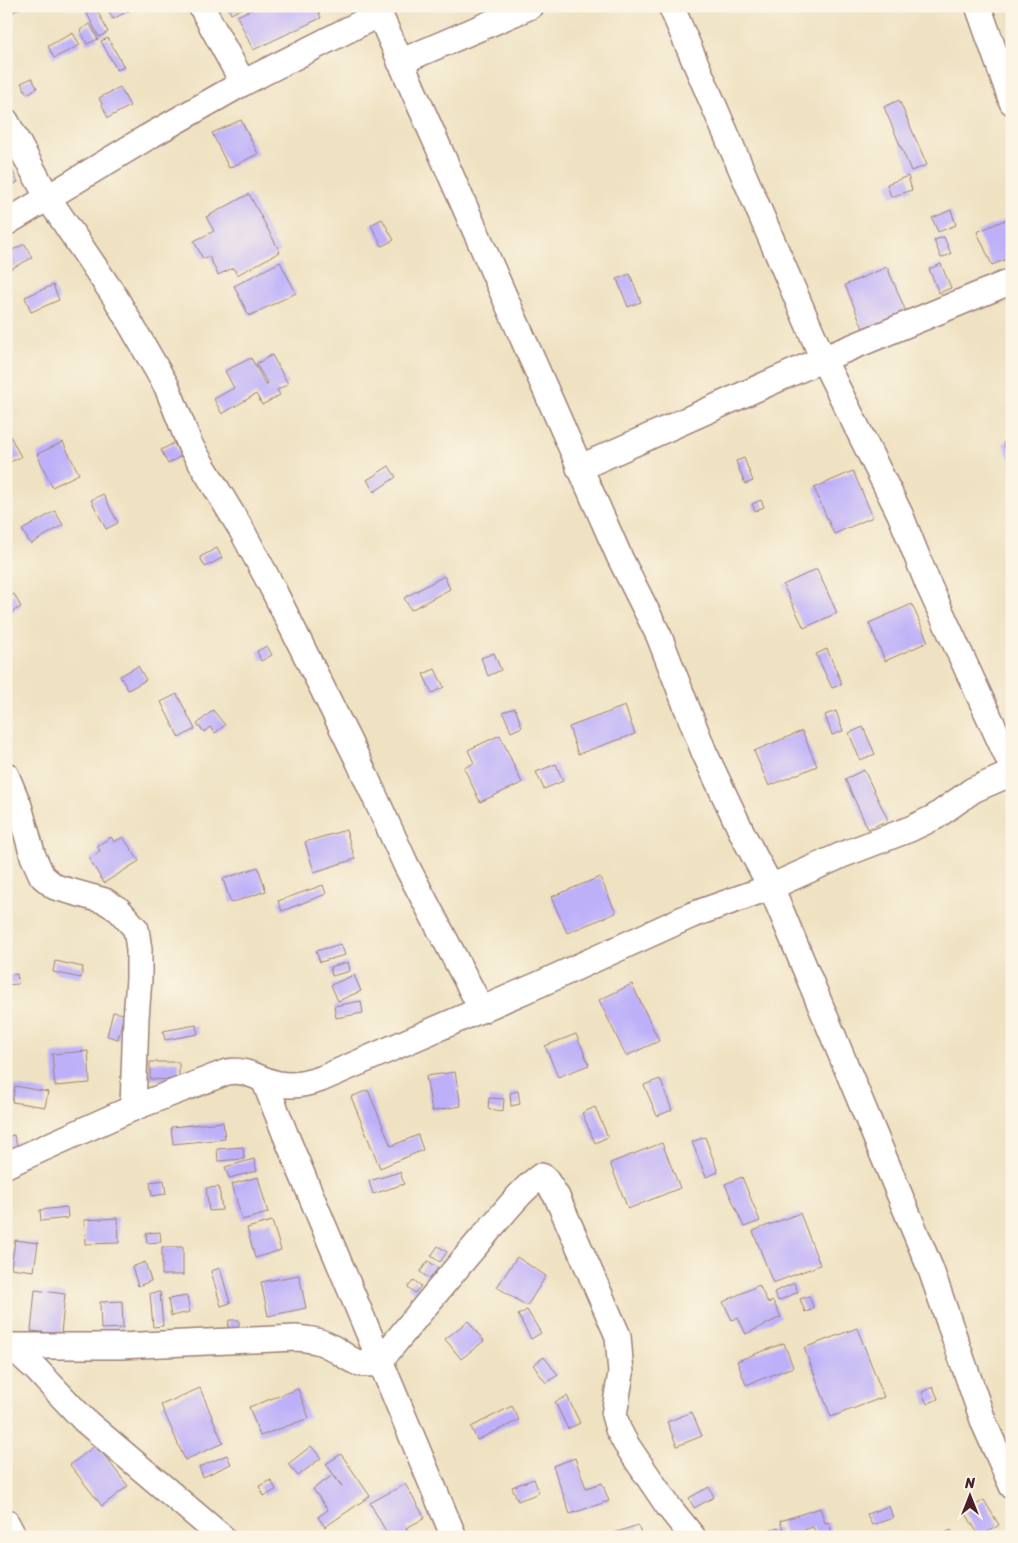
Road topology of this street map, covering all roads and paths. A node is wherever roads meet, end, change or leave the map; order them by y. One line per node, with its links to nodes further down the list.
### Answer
1 (201, 6): 7 (street)
2 (530, 6): 6 (street)
3 (671, 6): 13 (street)
4 (978, 6): 8 (street)
5 (377, 10): 6 (street); 7 (street)
6 (400, 62): 14 (street)
7 (243, 83): 10 (street)
8 (1012, 102)
9 (6, 121): 10 (street)
10 (48, 198): 11 (street); 19 (street)
11 (6, 223)
12 (1012, 281): 13 (street)
13 (823, 359): 14 (street); 15 (street)
14 (579, 468): 18 (street)
15 (1012, 767)
16 (1012, 773): 18 (street)
17 (6, 775): 21 (street)
18 (771, 887): 19 (street); 25 (street)
19 (482, 1010): 20 (street)
20 (264, 1080): 21 (street); 24 (street)
21 (133, 1108): 22 (street)
22 (6, 1164)
23 (9, 1345): 24 (street); 28 (street)
24 (380, 1361): 29 (street); 30 (street)
25 (1012, 1486)
26 (6, 1522): 27 (street)
27 (14, 1537)
28 (222, 1537)
29 (454, 1537)
30 (693, 1537)

